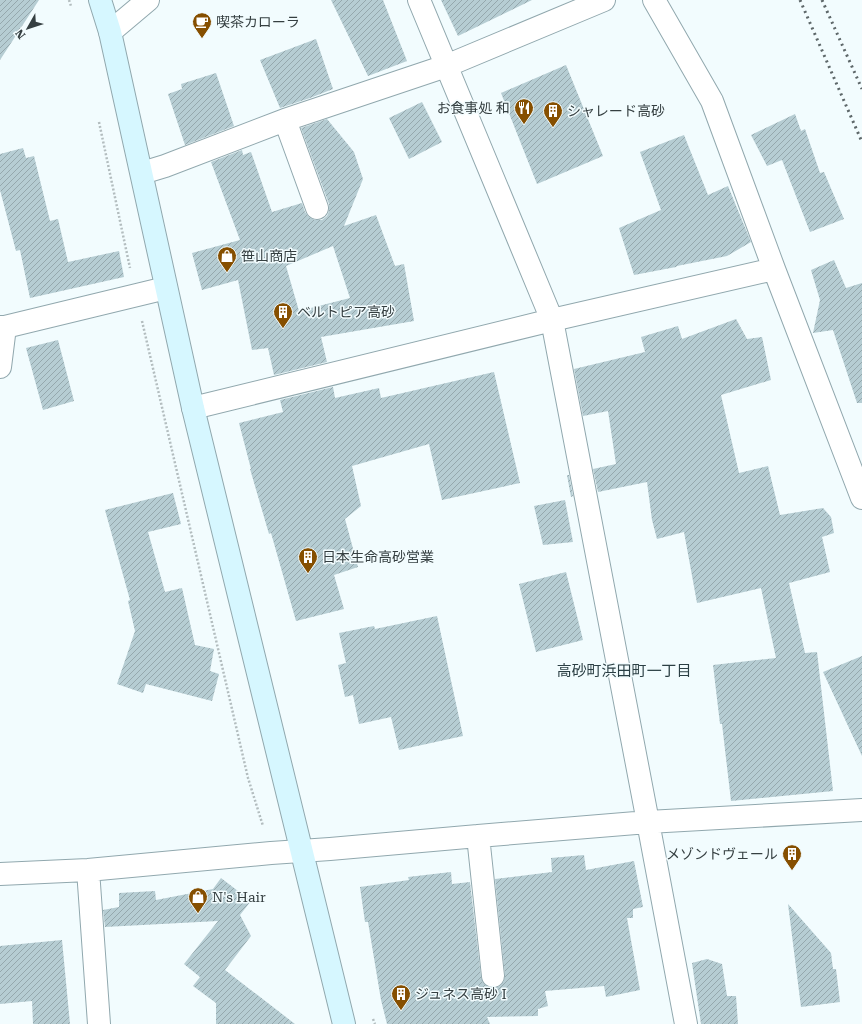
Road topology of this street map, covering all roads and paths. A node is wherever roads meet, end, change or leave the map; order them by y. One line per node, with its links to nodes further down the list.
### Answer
1 (100, 0): 6 (street)
2 (148, 0): 6 (street)
3 (419, 0): 7 (street)
4 (604, 0): 7 (street)
5 (654, 0): 11 (street)
6 (110, 32): 9 (street)
7 (446, 66): 8 (street); 13 (street)
8 (285, 120): 9 (street); 10 (street)
9 (142, 173): 12 (street)
10 (317, 208)
11 (774, 269): 13 (street); 17 (street)
12 (166, 288): 14 (street); 16 (street)
13 (552, 320): 16 (street); 19 (street)
14 (3, 327): 15 (street)
15 (0, 368)
16 (193, 408): 21 (street)
17 (862, 498)
18 (862, 810): 19 (street)
19 (648, 822): 20 (street); 27 (street)
20 (478, 836): 21 (street); 24 (street)
21 (302, 851): 22 (street); 26 (street)
22 (88, 870): 23 (street); 25 (street)
23 (0, 874)
24 (493, 976)
25 (99, 1024)
26 (344, 1024)
27 (686, 1024)

